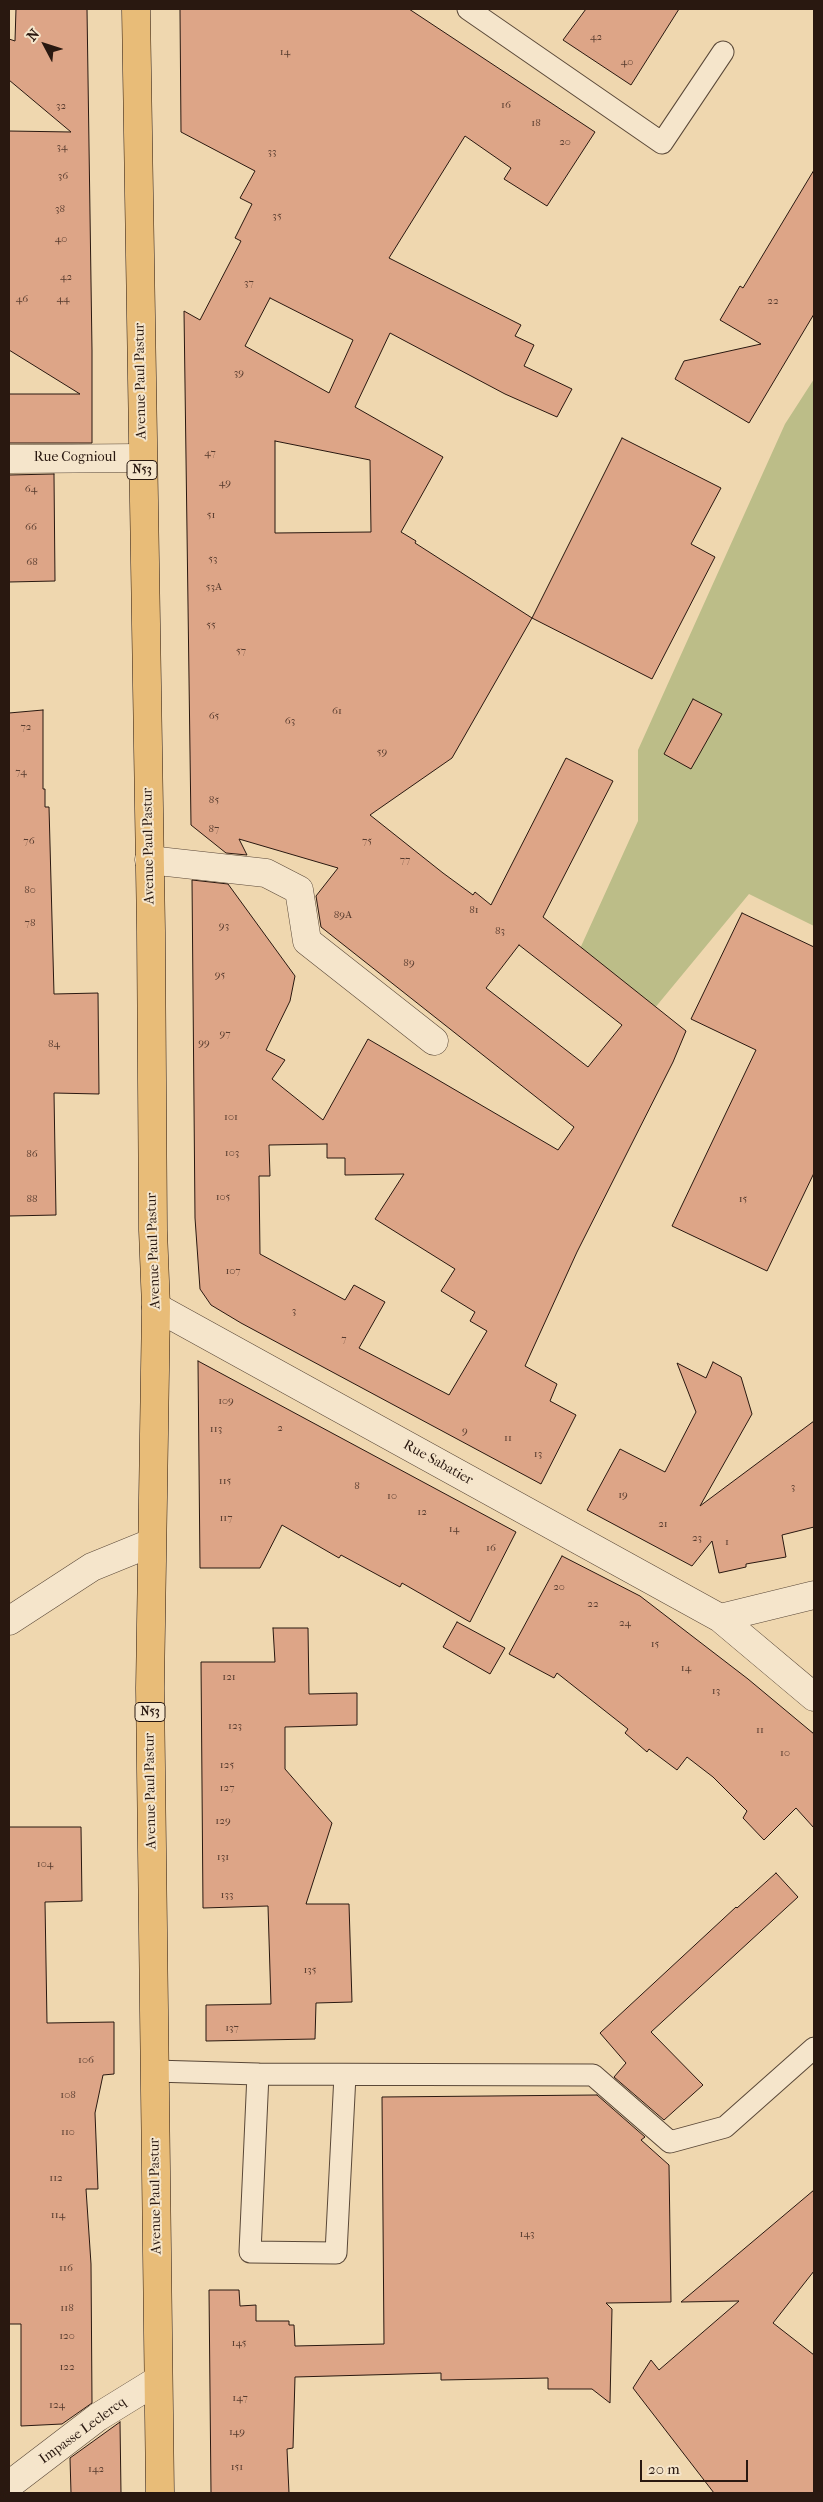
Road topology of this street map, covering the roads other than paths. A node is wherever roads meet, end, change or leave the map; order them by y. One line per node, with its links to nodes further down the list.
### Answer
1 (136, 9): 4 (main road, Avenue Paul Pastur / N53)
2 (468, 9): 3 (lane)
3 (723, 52)
4 (142, 458): 5 (street, Rue Cognioul); 6 (main road, Avenue Paul Pastur / N53)
5 (9, 459)
6 (148, 860): 7 (street); 8 (main road, Avenue Paul Pastur / N53)
7 (434, 1041)
8 (156, 1307): 9 (main road, Avenue Paul Pastur / N53); 11 (street, Rue Sabatier)
9 (152, 1544): 12 (street); 15 (main road, Avenue Paul Pastur / N53)
10 (814, 1596): 11 (street)
11 (720, 1618): 13 (street, Rue Sabatier)
12 (9, 1621)
13 (814, 1696)
14 (814, 2048): 17 (lane)
15 (154, 2072): 16 (lane); 18 (main road, Avenue Paul Pastur / N53)
16 (258, 2074): 17 (lane); 17 (lane)
17 (345, 2075)
18 (158, 2380): 19 (street, Impasse Leclercq); 20 (main road, Avenue Paul Pastur / N53)
19 (9, 2485)
20 (160, 2493)

